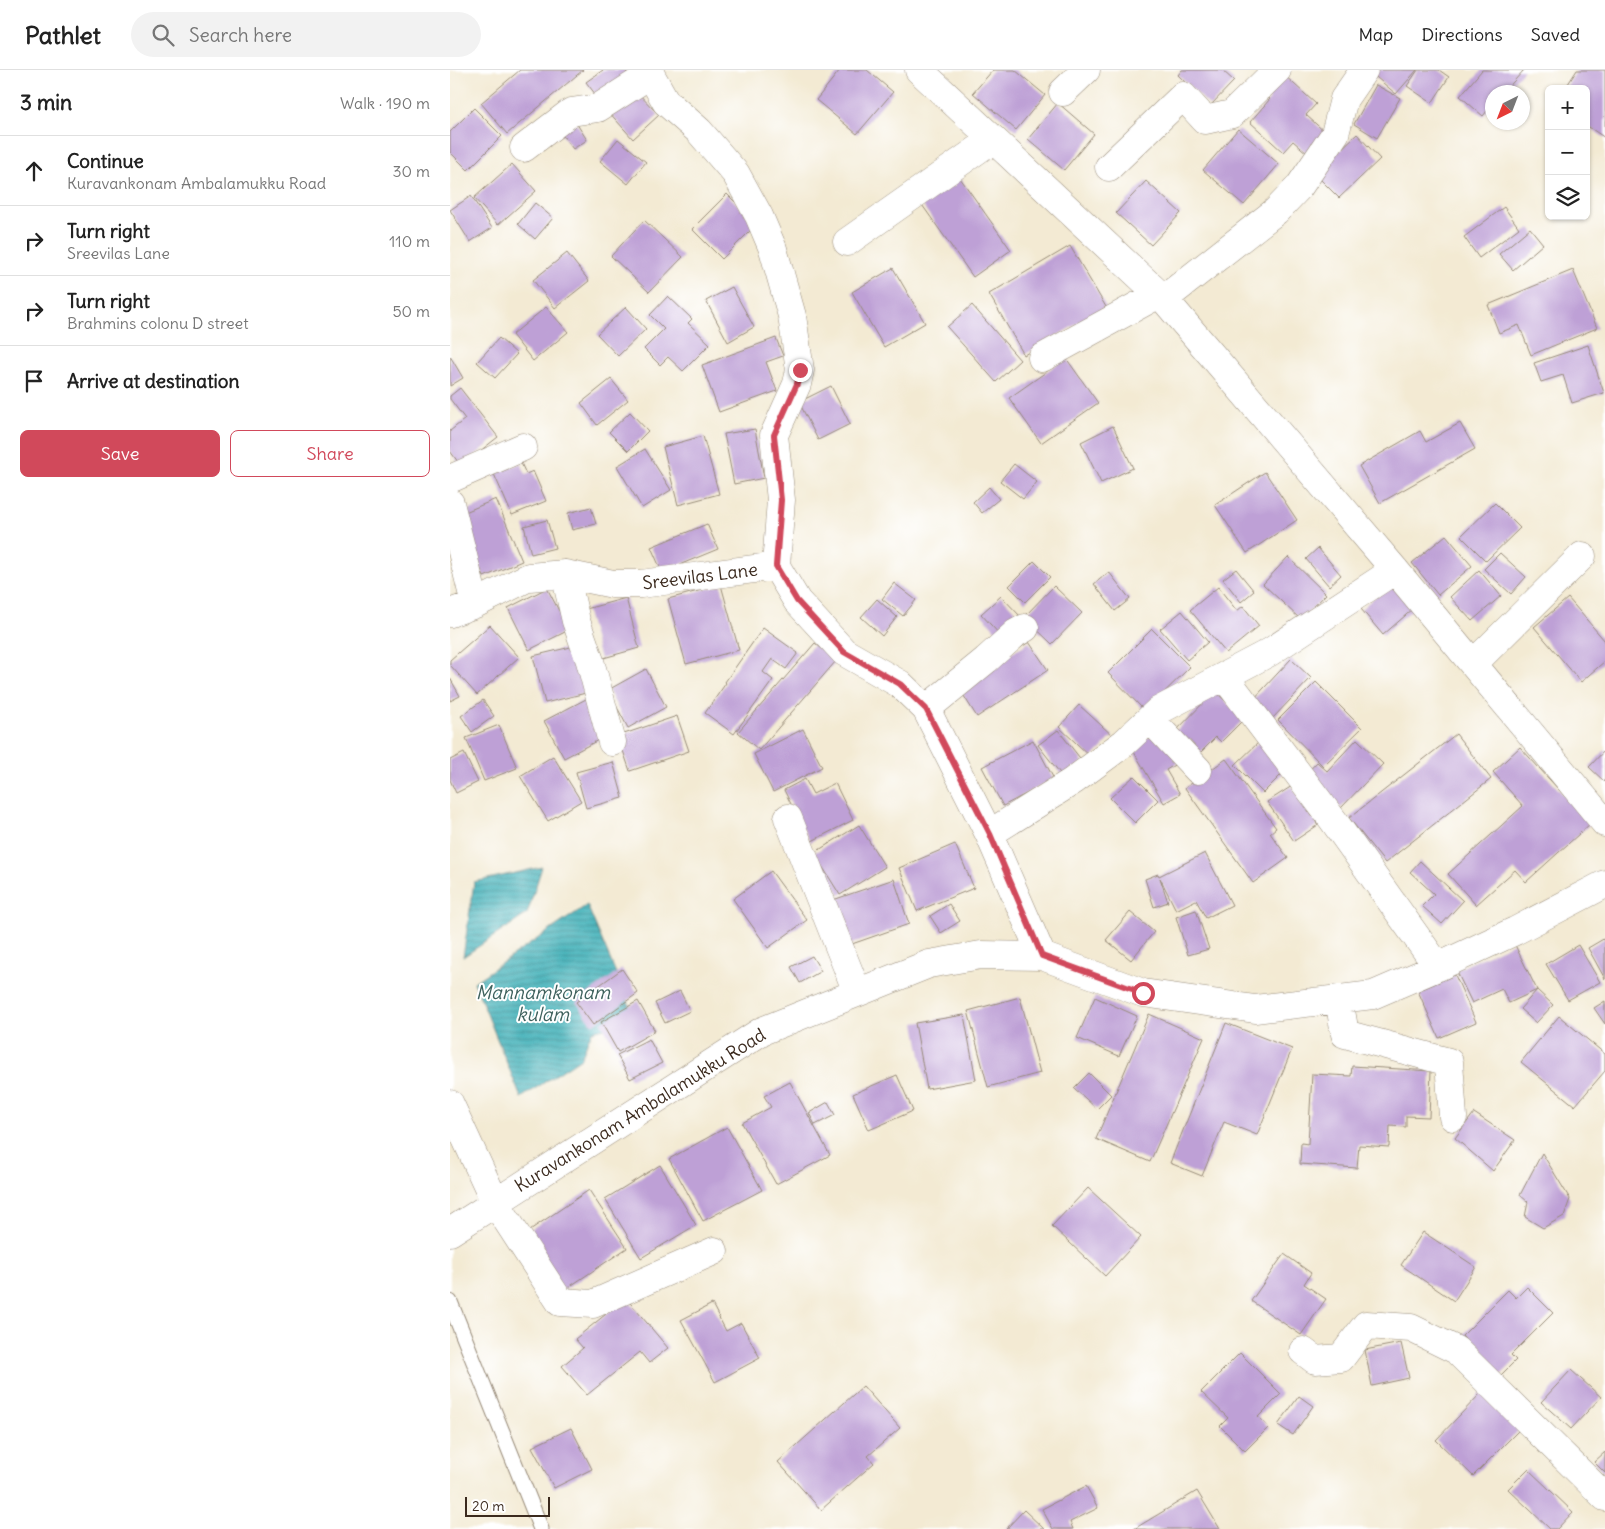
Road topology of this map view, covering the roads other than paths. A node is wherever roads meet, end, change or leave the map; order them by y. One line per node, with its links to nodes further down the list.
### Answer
1 (919, 70): 7 (street)
2 (1086, 70): 6 (street)
3 (1277, 70): 9 (street)
4 (1364, 70): 11 (street)
5 (650, 72): 8 (street); 17 (street)
6 (1063, 92)
7 (993, 139): 10 (street); 11 (street)
8 (524, 148)
9 (1109, 167)
10 (847, 242)
11 (1162, 297): 12 (street); 18 (street)
12 (1042, 358)
13 (523, 447): 14 (street)
14 (450, 479)
15 (450, 503): 20 (street)
16 (1582, 556): 22 (street)
17 (776, 566): 19 (street, Sreevilas Lane); 24 (street, Sreevilas Lane)
18 (1395, 570): 22 (street); 23 (street)
19 (565, 574): 20 (street, Sreevilas Lane); 26 (street)
20 (462, 609)
21 (1025, 628): 24 (street)
22 (1473, 664): 29 (street)
23 (1224, 676): 25 (street); 33 (street)
24 (926, 709): 30 (street, Sreevilas Lane)
25 (1150, 719): 27 (street); 30 (street)
26 (612, 742)
27 (1198, 770)
28 (788, 818): 34 (street)
29 (1605, 823)
30 (990, 834): 32 (street, Sreevilas Lane)
31 (1605, 884): 33 (street, Kuravankonam Ambalamukku Road)
32 (1042, 956): 34 (street, Kuravankonam Ambalamukku Road); 35 (street, Kuravankonam Ambalamukku Road)
33 (1438, 967): 35 (street, Kuravankonam Ambalamukku Road)
34 (857, 992): 38 (street, Kuravankonam Ambalamukku Road)
35 (1339, 999): 37 (street)
36 (450, 1104): 38 (street)
37 (1453, 1118)
38 (495, 1202): 39 (street, Kuravankonam Ambalamukku Road); 40 (street)
39 (450, 1232)
40 (714, 1251)
41 (450, 1302): 44 (lane)
42 (1303, 1351): 43 (street)
43 (1605, 1497)
44 (541, 1529)

